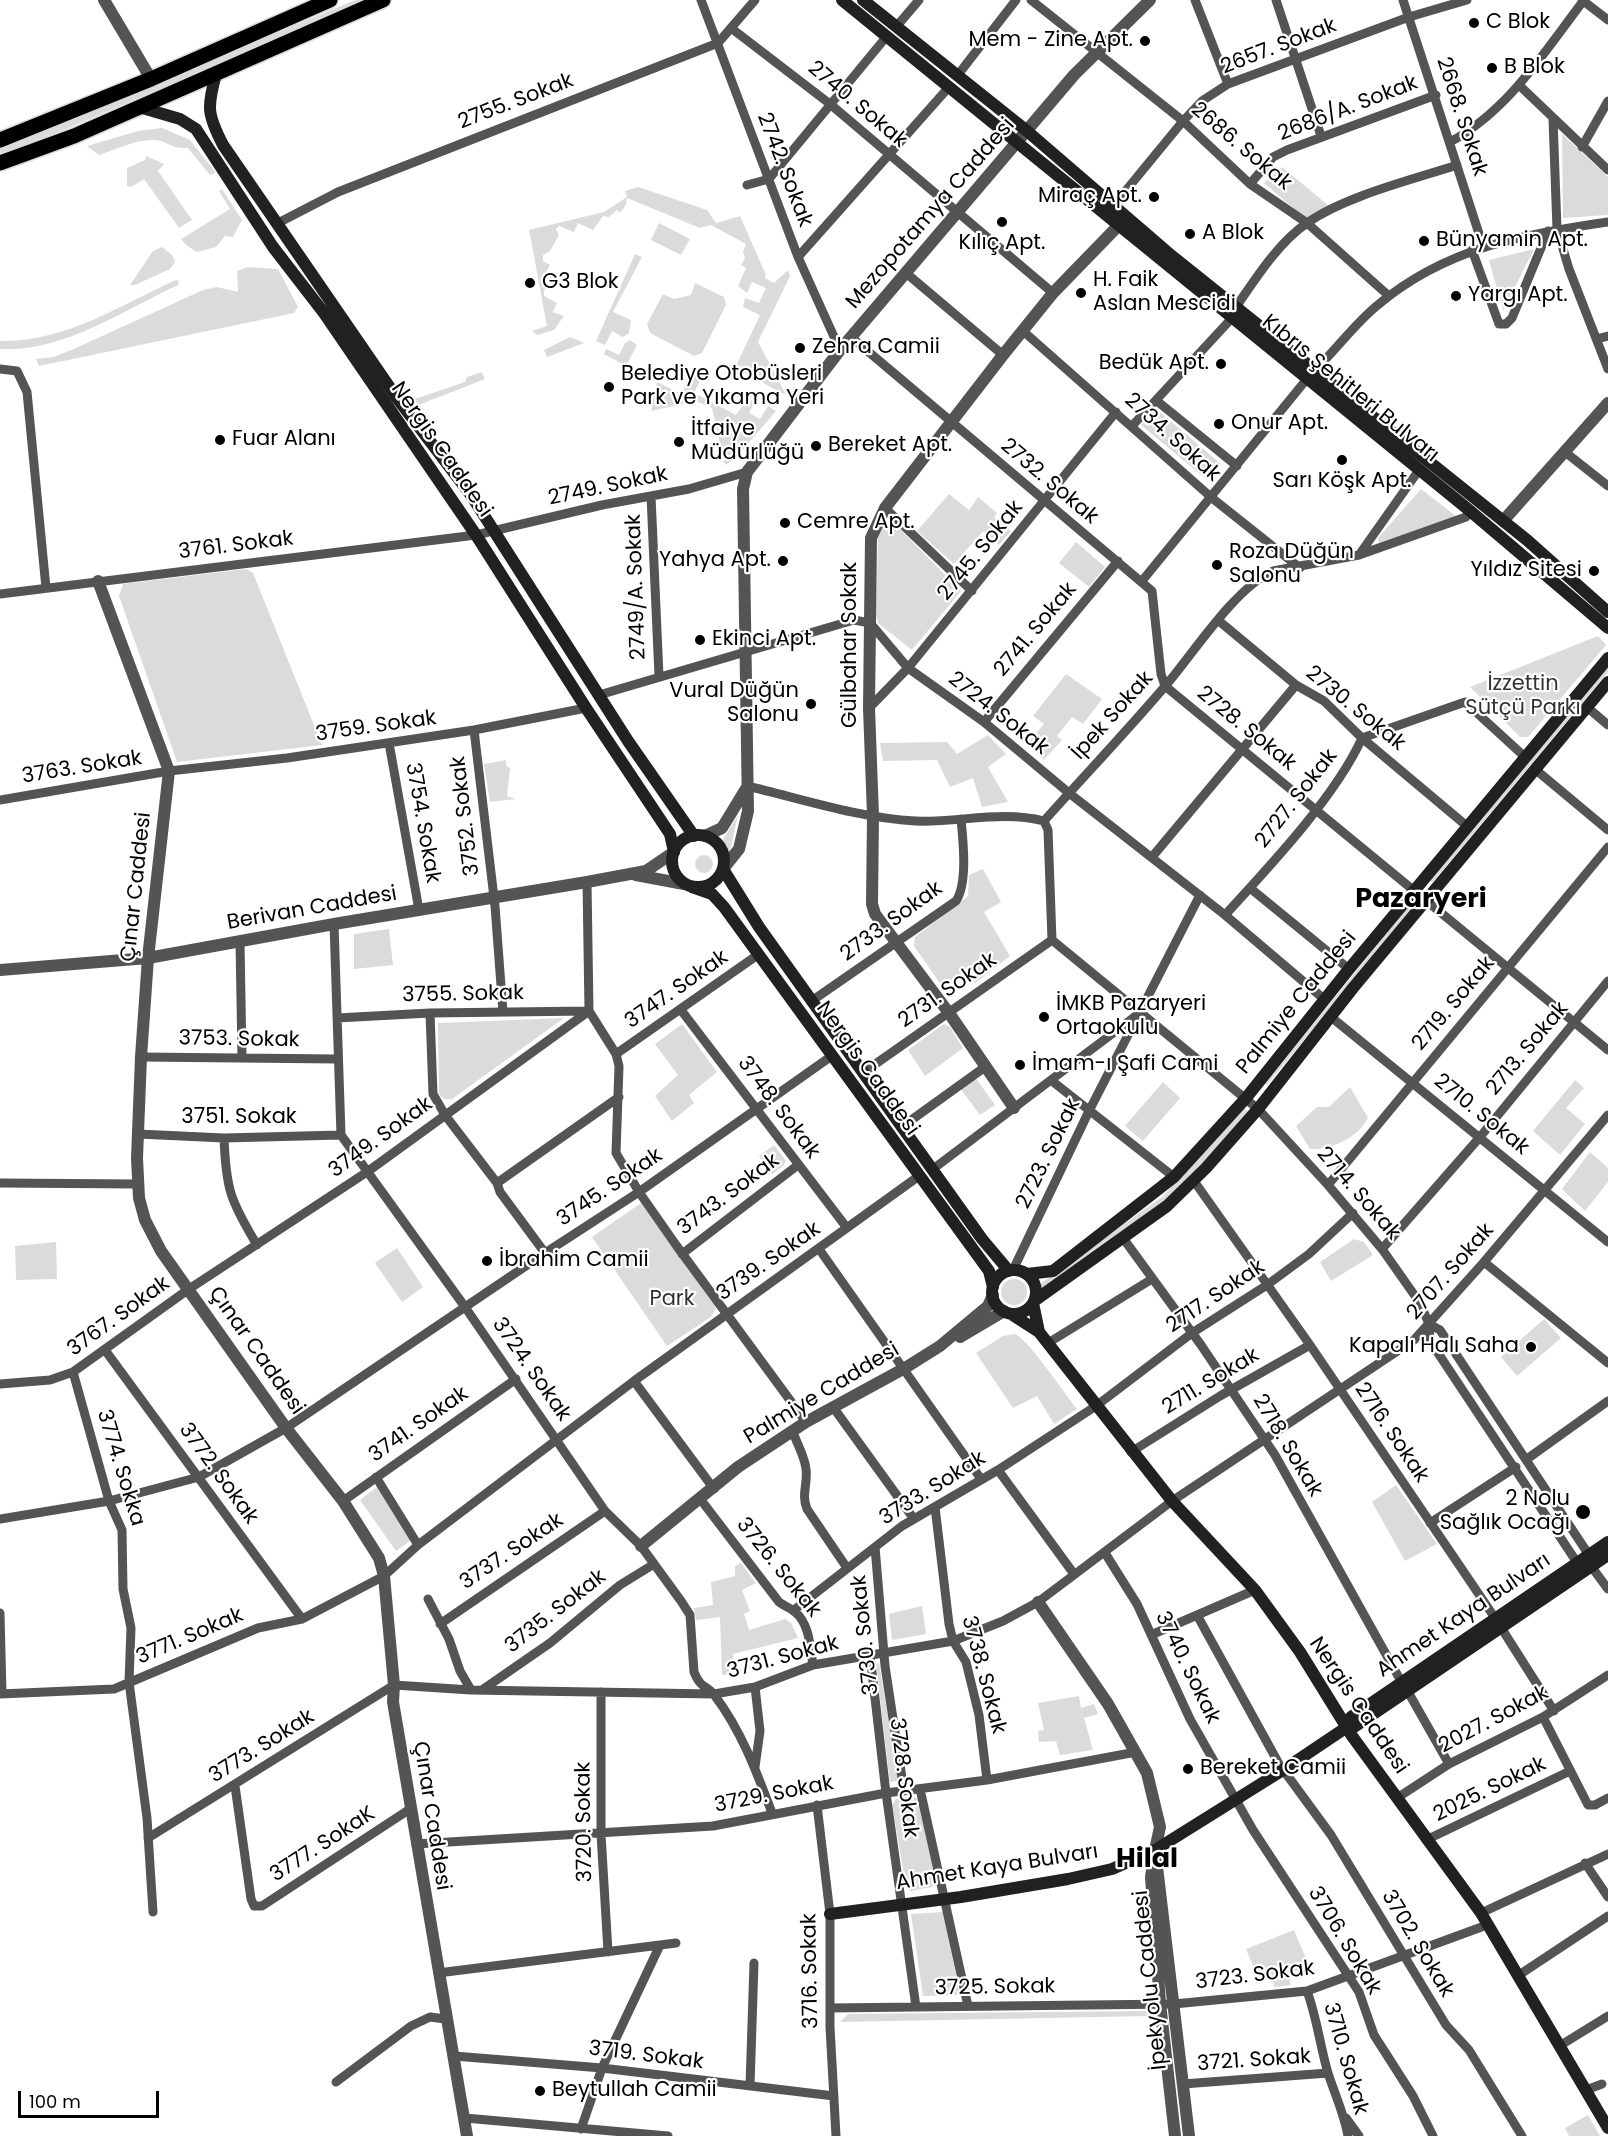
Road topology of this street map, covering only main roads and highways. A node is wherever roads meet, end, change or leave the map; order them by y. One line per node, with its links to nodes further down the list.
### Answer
1 (330, 0): 8 (highway)
2 (383, 0): 6 (highway)
3 (842, 0): 5 (main road, Kıbrıs Şehitleri Bulvarı)
4 (863, 0): 5 (main road, Kıbrıs Şehitleri Bulvarı)
5 (892, 31): 10 (main road, Kıbrıs Şehitleri Bulvarı); 10 (main road, Kıbrıs Şehitleri Bulvarı)
6 (216, 74): 7 (highway); 15 (main road, Nergis Caddesi)
7 (139, 107): 9 (highway); 16 (main road, Nergis Caddesi)
8 (0, 140)
9 (0, 163)
10 (1234, 312): 11 (main road, Kıbrıs Şehitleri Bulvarı); 12 (main road, Kıbrıs Şehitleri Bulvarı)
11 (1608, 612)
12 (1608, 628)
13 (1608, 658): 20 (main road, Palmiye Caddesi)
14 (1608, 682): 22 (main road, Palmiye Caddesi)
15 (700, 836): 16 (main road); 17 (main road)
16 (674, 852): 18 (main road)
17 (723, 869): 18 (main road); 19 (main road, Nergis Caddesi)
18 (688, 885): 21 (main road, Nergis Caddesi)
19 (1011, 1270): 20 (main road); 21 (main road)
20 (1027, 1274): 22 (main road)
21 (993, 1291): 23 (main road)
22 (1034, 1302): 23 (main road); 24 (main road)
23 (1007, 1312): 24 (main road)
24 (1039, 1332): 29 (main road, Nergis Caddesi)
25 (1608, 1542): 27 (main road, Ahmet Kaya Bulvarı)
26 (1608, 1555): 27 (main road, Ahmet Kaya Bulvarı)
27 (1590, 1561): 28 (main road, Ahmet Kaya Bulvarı); 28 (main road, Ahmet Kaya Bulvarı)
28 (1498, 1622): 29 (main road, Ahmet Kaya Bulvarı)
29 (1347, 1727): 30 (main road, Ahmet Kaya Bulvarı); 31 (main road, Nergis Caddesi)
30 (830, 1914)
31 (1608, 2128)

